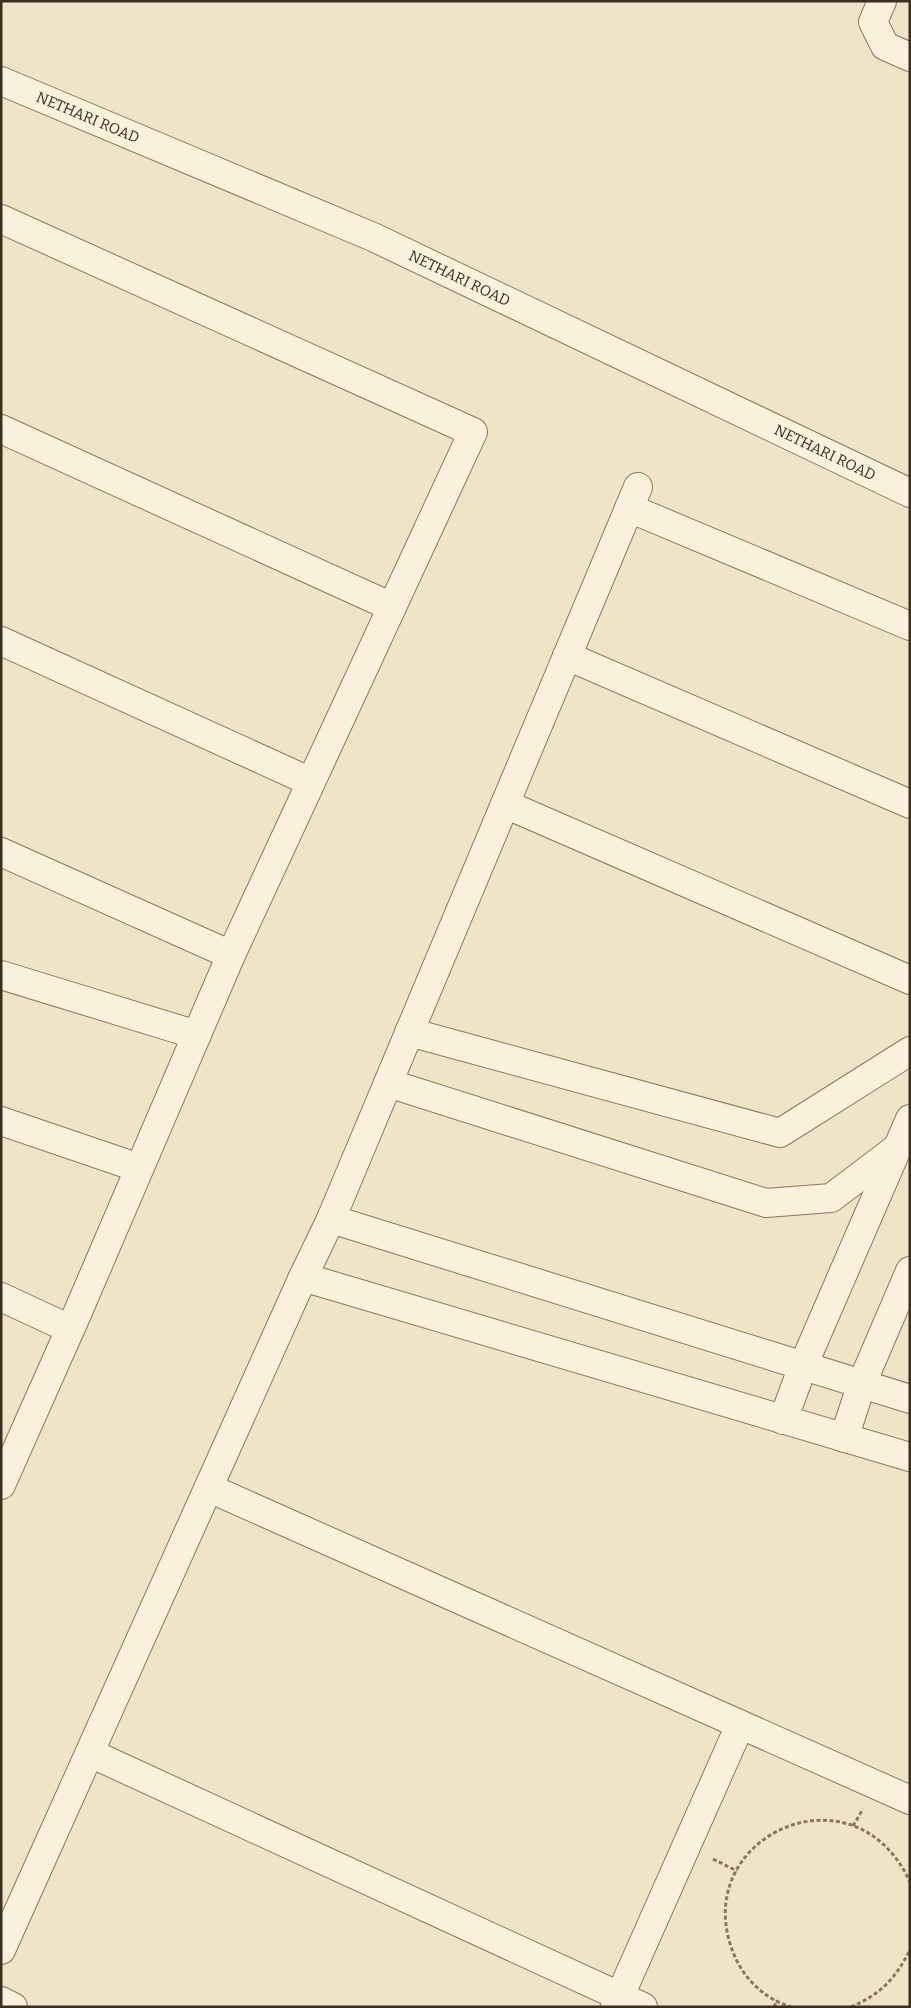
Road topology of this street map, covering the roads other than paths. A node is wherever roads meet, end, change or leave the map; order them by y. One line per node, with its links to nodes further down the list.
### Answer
1 (882, 1): 2 (street)
2 (910, 57)
3 (1, 81): 6 (street, NETHARI ROAD)
4 (1, 220): 7 (street)
5 (1, 429): 7 (street)
6 (910, 493)
7 (392, 607): 11 (street)
8 (910, 626): 10 (street)
9 (1, 641): 11 (street)
10 (567, 656): 12 (street); 13 (street)
11 (311, 782): 15 (street)
12 (505, 804): 17 (street); 18 (street)
13 (910, 804)
14 (1, 852): 15 (street)
15 (231, 955): 19 (street)
16 (1, 975): 19 (street)
17 (910, 980)
18 (409, 1032): 20 (street); 21 (street)
19 (197, 1035): 25 (street)
20 (910, 1051)
21 (388, 1083): 24 (street); 26 (street)
22 (910, 1119): 24 (street)
23 (1, 1121): 25 (street)
24 (897, 1148): 31 (street)
25 (139, 1168): 30 (street)
26 (331, 1219): 28 (street); 31 (street)
27 (910, 1271): 32 (street)
28 (303, 1277): 34 (street); 38 (street)
29 (1, 1297): 30 (street)
30 (70, 1329): 37 (street)
31 (803, 1366): 32 (street); 34 (street)
32 (862, 1383): 33 (street); 35 (street)
33 (910, 1398)
34 (783, 1420): 35 (street)
35 (844, 1438): 36 (street)
36 (910, 1457)
37 (1, 1485)
38 (209, 1488): 39 (street); 40 (street)
39 (740, 1725): 41 (street); 44 (street)
40 (90, 1753): 42 (street); 44 (street)
41 (910, 1800)
42 (1, 1950)
43 (1, 2001): 45 (street)
44 (626, 2003)
45 (13, 2007)

